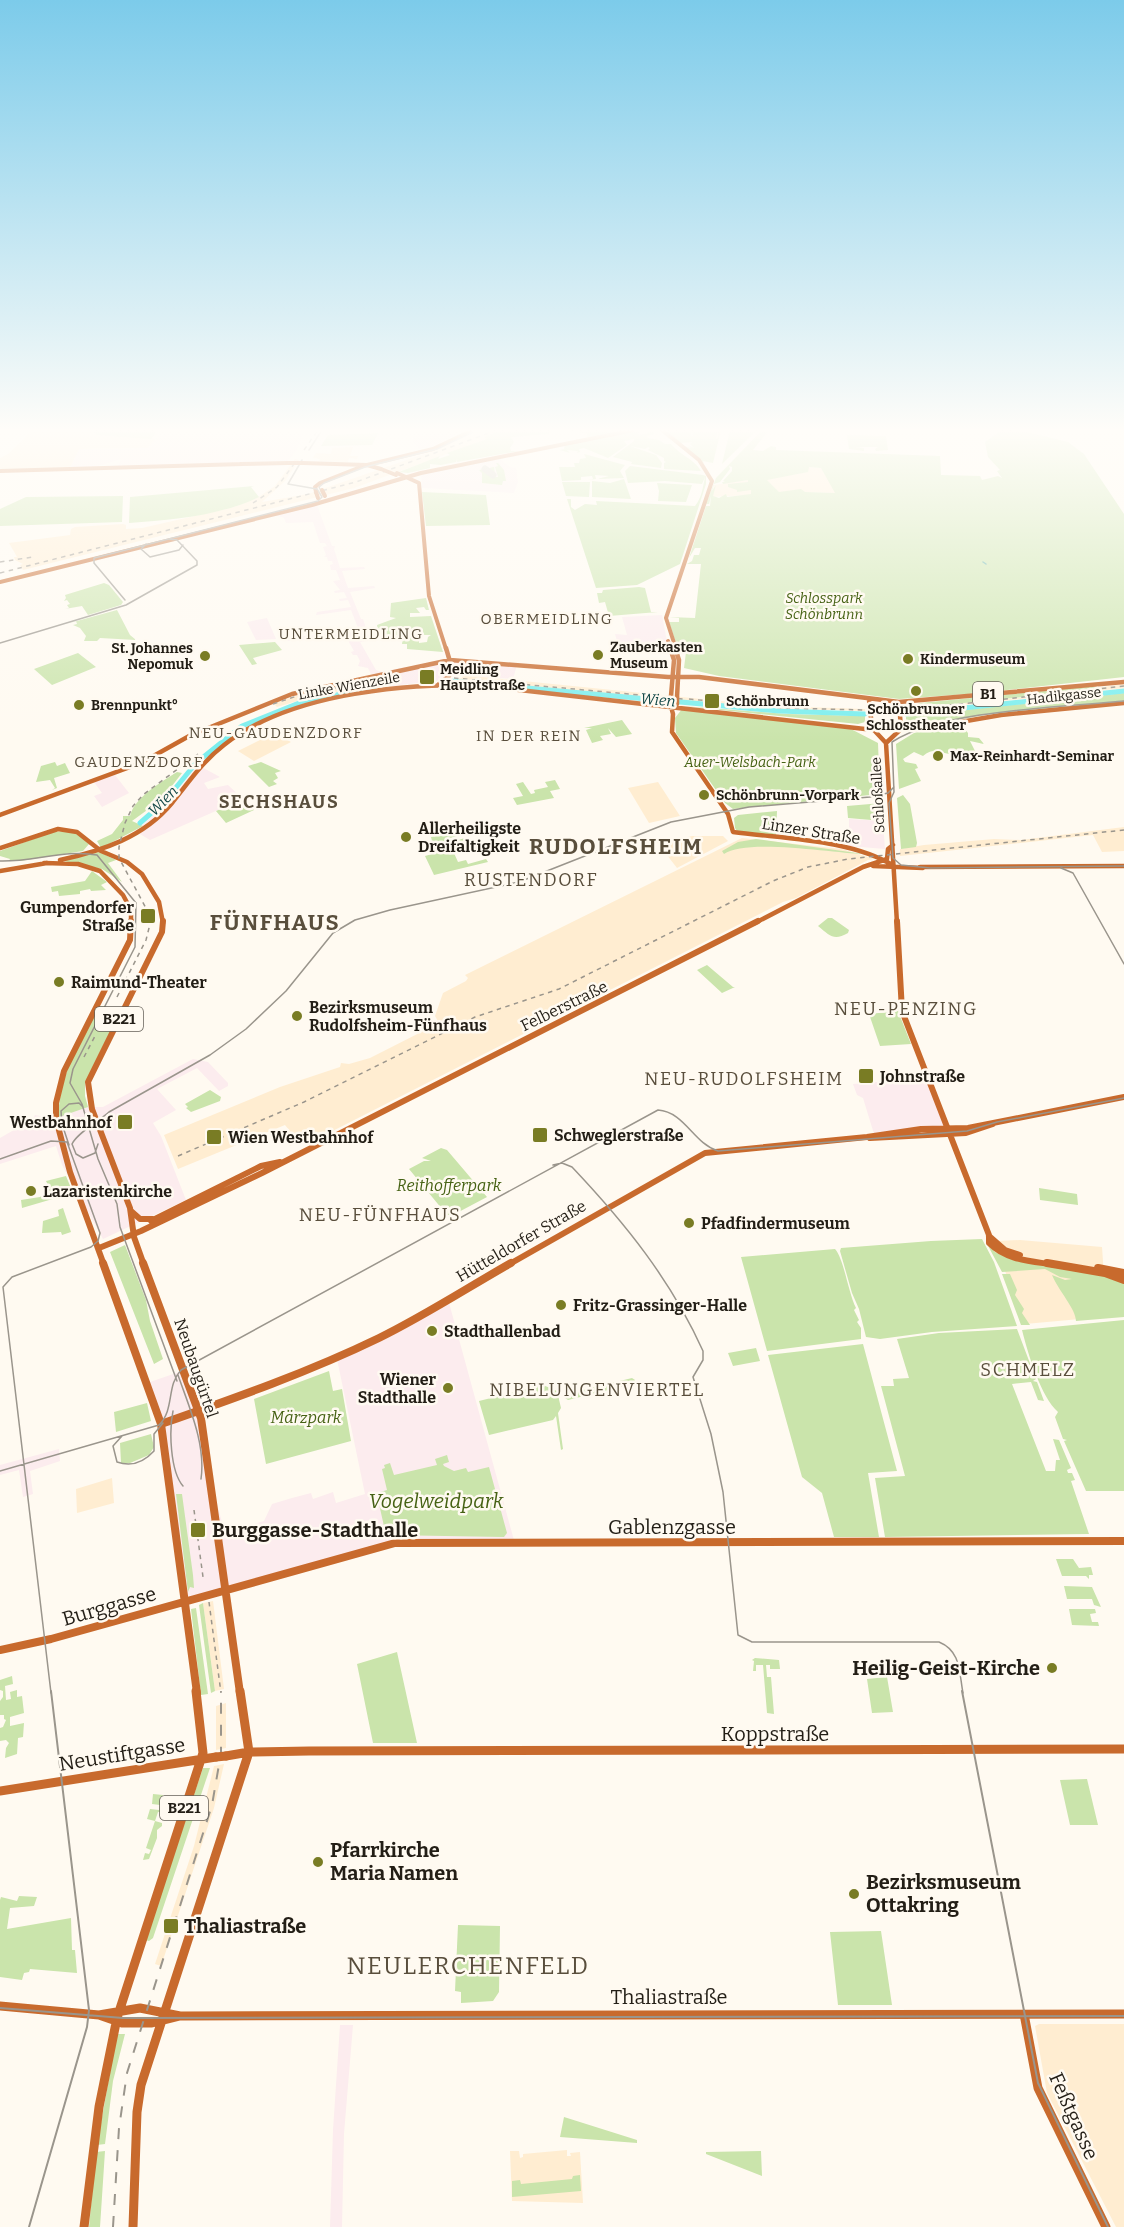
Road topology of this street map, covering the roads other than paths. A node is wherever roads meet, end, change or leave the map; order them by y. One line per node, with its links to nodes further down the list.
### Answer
1 (188, 534): 6 (main road)
2 (193, 534): 6 (main road)
3 (423, 534): 8 (main road)
4 (692, 534): 10 (main road)
5 (693, 534): 9 (main road)
6 (139, 547): 7 (main road)
7 (0, 582)
8 (451, 663): 10 (main road, B1); 13 (main road); 25 (main road, B1)
9 (678, 669): 10 (main road); 11 (main road, B1)
10 (675, 677): 11 (main road, B1); 15 (main road)
11 (711, 678): 16 (main road, B1)
12 (1124, 681): 14 (main road); 14 (main road, B1)
13 (433, 685): 19 (main road, Linke Wienzeile); 27 (main road, Linke Wienzeile)
14 (1081, 685): 17 (main road, B1)
15 (674, 696): 19 (main road, bridge); 20 (main road, bridge)
16 (869, 700): 17 (main road, B1); 22 (main road)
17 (898, 702): 23 (main road)
18 (1124, 703): 23 (main road, Hadikgasse / B1)
19 (670, 705): 20 (main road, Linke Wienzeile); 21 (main road)
20 (677, 705): 21 (main road); 22 (main road, Linke Wienzeile)
21 (673, 714): 32 (main road, Linzer Straße)
22 (873, 729): 23 (main road, Linke Wienzeile / B1); 24 (main road, Schloßallee)
23 (901, 729): 24 (main road, Schloßallee)
24 (886, 743): 28 (main road, Schloßallee)
25 (0, 816)
26 (92, 843): 29 (main road, B221); 30 (main road, B221); 33 (main road)
27 (114, 845): 30 (main road, Linke Wienzeile); 31 (main road)
28 (892, 845): 32 (main road, Schloßallee); 34 (main road, Schloßallee)
29 (0, 848)
30 (100, 850): 31 (main road, B221); 33 (main road, Linke Wienzeile)
31 (113, 856): 41 (main road, B221)
32 (884, 860): 34 (main road, Linzer Straße); 37 (main road, Felberstraße)
33 (44, 863): 36 (main road, Linke Wienzeile); 45 (main road, B221)
34 (894, 866): 35 (main road, Linzer Straße); 37 (main road, Felberstraße); 39 (main road)
35 (1124, 866)
36 (0, 871)
37 (856, 871): 40 (main road, Felberstraße)
38 (1124, 1097): 39 (main road, Hütteldorfer Straße)
39 (947, 1131): 44 (main road); 48 (main road, Hütteldorfer Straße)
40 (282, 1162): 42 (main road, Felberstraße); 43 (main road, Felberstraße)
41 (131, 1210): 42 (main road); 43 (main road, B221)
42 (155, 1219): 43 (main road, Felberstraße)
43 (132, 1233): 45 (main road); 48 (main road, Neubaugürtel / B221)
44 (989, 1235): 46 (main road); 47 (main road)
45 (99, 1248): 49 (main road, B221)
46 (1124, 1273)
47 (1124, 1280)
48 (199, 1411): 49 (main road, Hütteldorfer Straße); 51 (main road, Neubaugürtel / B221)
49 (160, 1424): 52 (main road, B221)
50 (1124, 1541): 51 (main road, Gablenzgasse)
51 (227, 1590): 52 (main road, Burggasse); 55 (main road, B221)
52 (185, 1602): 53 (main road, Burggasse); 56 (main road, B221)
53 (0, 1650)
54 (1124, 1749): 55 (main road, Koppstraße)
55 (249, 1752): 56 (main road, Neustiftgasse, bridge); 63 (main road, B221)
56 (201, 1760): 57 (main road, Neustiftgasse); 59 (main road, B221)
57 (0, 1791)
58 (0, 2006): 62 (main road)
59 (119, 2009): 62 (main road); 63 (main road); 64 (main road, B221)
60 (1024, 2014): 61 (main road); 63 (main road, Thaliastraße); 67 (main road, Feßtgasse)
61 (1124, 2014)
62 (99, 2015): 64 (main road)
63 (164, 2016): 64 (main road); 66 (main road, B221)
64 (116, 2023): 65 (main road, B221)
65 (84, 2227)
66 (133, 2227)
67 (1106, 2227)

